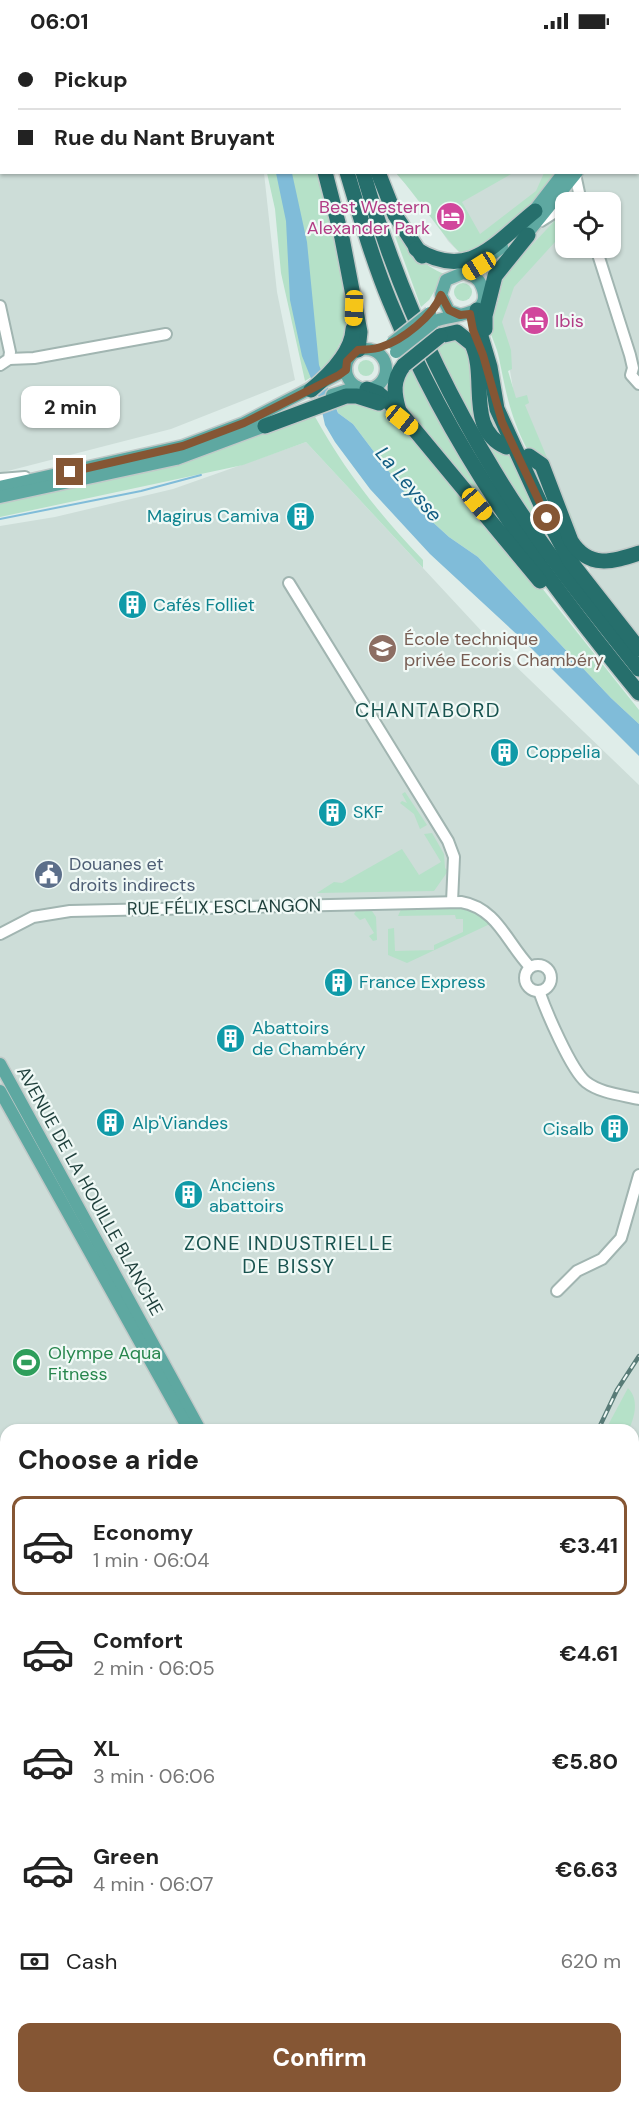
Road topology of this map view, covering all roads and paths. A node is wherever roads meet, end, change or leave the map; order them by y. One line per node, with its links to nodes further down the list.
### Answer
1 (326, 174): 18 (highway)
2 (339, 174): 16 (highway)
3 (348, 174): 16 (highway)
4 (364, 174): 47 (highway)
5 (379, 174): 11 (highway)
6 (566, 175): 7 (street); 9 (main road); 9 (main road)
7 (575, 192)
8 (555, 210): 9 (street)
9 (537, 217): 10 (main road); 11 (highway); 13 (main road)
10 (528, 235): 14 (main road); 31 (highway)
11 (416, 249): 13 (highway)
12 (599, 258): 25 (street)
13 (463, 273): 14 (main road); 15 (main road)
14 (482, 286): 19 (main road)
15 (441, 295): 19 (main road); 20 (main road)
16 (388, 300): 46 (highway)
17 (0, 306): 24 (street)
18 (354, 308): 22 (highway); 27 (highway)
19 (469, 313): 20 (main road); 31 (highway)
20 (435, 324): 23 (highway, bridge); 23 (main road, bridge); 35 (highway)
21 (166, 334): 24 (street)
22 (364, 350): 23 (main road); 26 (main road); 27 (main road)
23 (397, 353): 26 (main road); 32 (highway)
24 (5, 362)
25 (637, 365): 28 (street)
26 (386, 367): 29 (main road)
27 (340, 370): 29 (main road); 30 (highway)
28 (639, 384)
29 (354, 390): 32 (highway); 33 (highway); 34 (highway)
30 (308, 392): 37 (main road)
31 (494, 396): 41 (highway)
32 (399, 411): 34 (highway)
33 (265, 426): 40 (main road)
34 (412, 428): 46 (highway)
35 (506, 447)
36 (530, 456): 43 (highway)
37 (70, 472): 38 (street); 39 (main road)
38 (0, 479)
39 (0, 487)
40 (0, 497)
41 (555, 533): 43 (highway); 45 (highway)
42 (639, 554): 43 (highway)
43 (602, 565)
44 (289, 583): 49 (street)
45 (639, 649)
46 (611, 658): 48 (highway)
47 (639, 669)
48 (639, 693)
49 (452, 902): 50 (street, RUE FÉLIX ESCLANGON); 51 (street, RUE FÉLIX ESCLANGON)
50 (0, 934)
51 (530, 968): 52 (street); 52 (street)
52 (539, 991): 55 (street)
53 (0, 1064): 59 (main road, AVENUE DE LA HOUILLE BLANCHE)
54 (0, 1091): 58 (main road, AVENUE DE LA HOUILLE BLANCHE)
55 (639, 1099)
56 (639, 1175): 57 (street)
57 (557, 1291)
58 (186, 1424)
59 (197, 1424)

